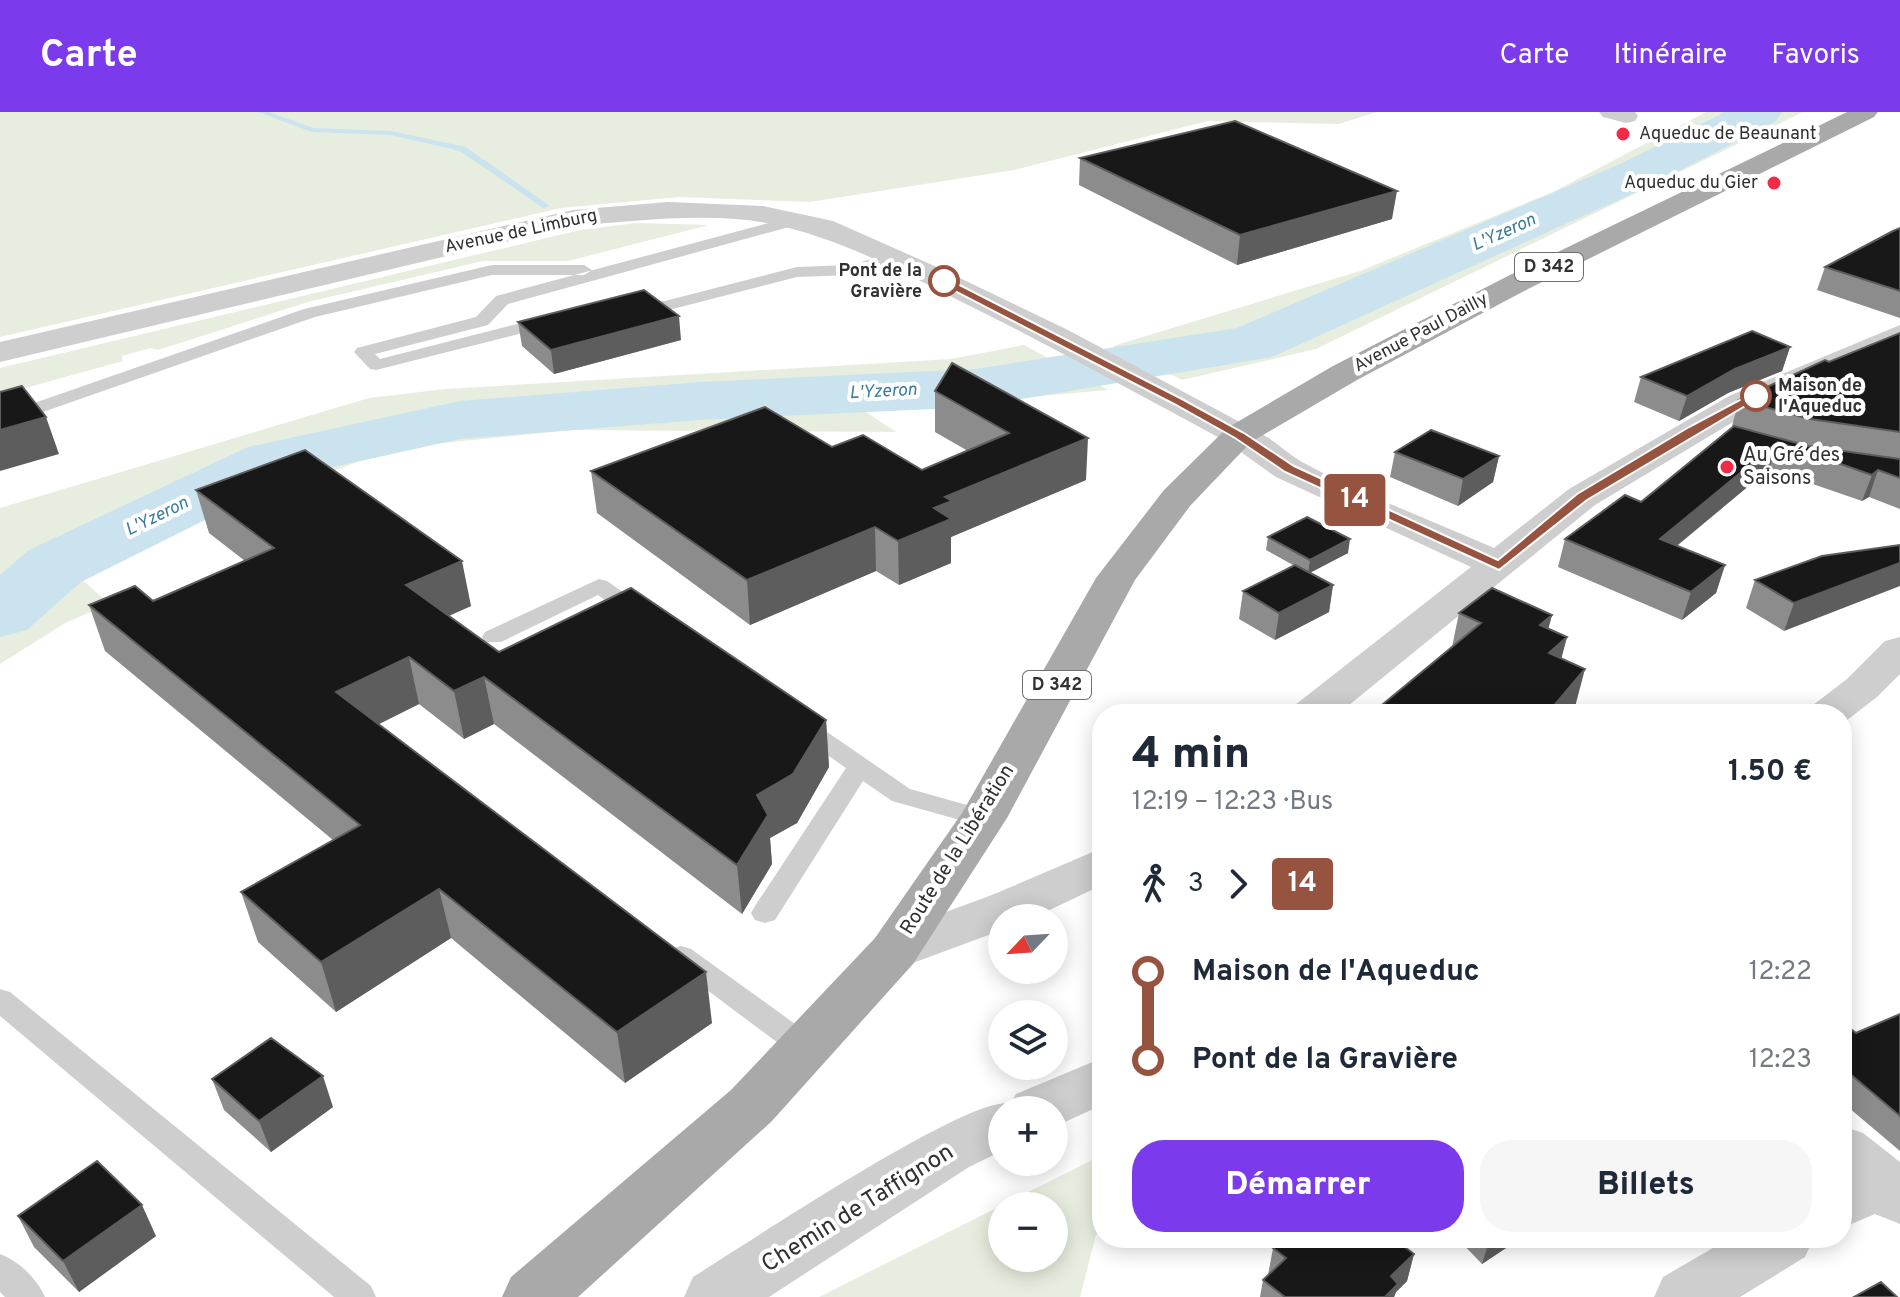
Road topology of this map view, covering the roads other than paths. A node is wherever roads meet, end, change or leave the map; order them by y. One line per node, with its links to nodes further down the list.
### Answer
1 (1866, 112): 11 (main road, Avenue Paul Dailly / D 342)
2 (795, 221): 3 (street, Avenue de Limburg); 4 (lane); 8 (street, Avenue de Limburg)
3 (894, 258): 5 (lane); 11 (street, Avenue de Limburg)
4 (607, 271): 6 (lane); 9 (lane)
5 (617, 304)
6 (572, 315)
7 (1900, 334): 10 (street)
8 (0, 352)
9 (0, 421)
10 (1693, 430): 12 (street); 13 (street)
11 (1239, 435): 13 (street, Avenue de Limburg); 21 (main road, Route de la Libération / D 342)
12 (1742, 443)
13 (1499, 565): 17 (street)
14 (664, 631): 15 (lane)
15 (493, 637)
16 (1900, 650): 18 (street)
17 (1324, 704)
18 (1842, 704)
19 (782, 712): 20 (lane)
20 (860, 766): 21 (lane); 23 (lane)
21 (983, 818): 25 (main road, Route de la Libération / D 342)
22 (1092, 870): 25 (street, Route de la Libération)
23 (765, 913)
24 (659, 940): 27 (lane)
25 (894, 951): 27 (main road, Route de la Libération / D 342)
26 (0, 1000): 34 (lane)
27 (805, 1047): 35 (main road, Route de la Libération / D 342)
28 (1092, 1085): 29 (street)
29 (1067, 1096)
30 (988, 1131): 36 (street, Chemin de Taffignon)
31 (1767, 1248): 37 (street)
32 (0, 1269): 33 (lane)
33 (28, 1297)
34 (359, 1297)
35 (534, 1297)
36 (716, 1297)
37 (1686, 1297)

